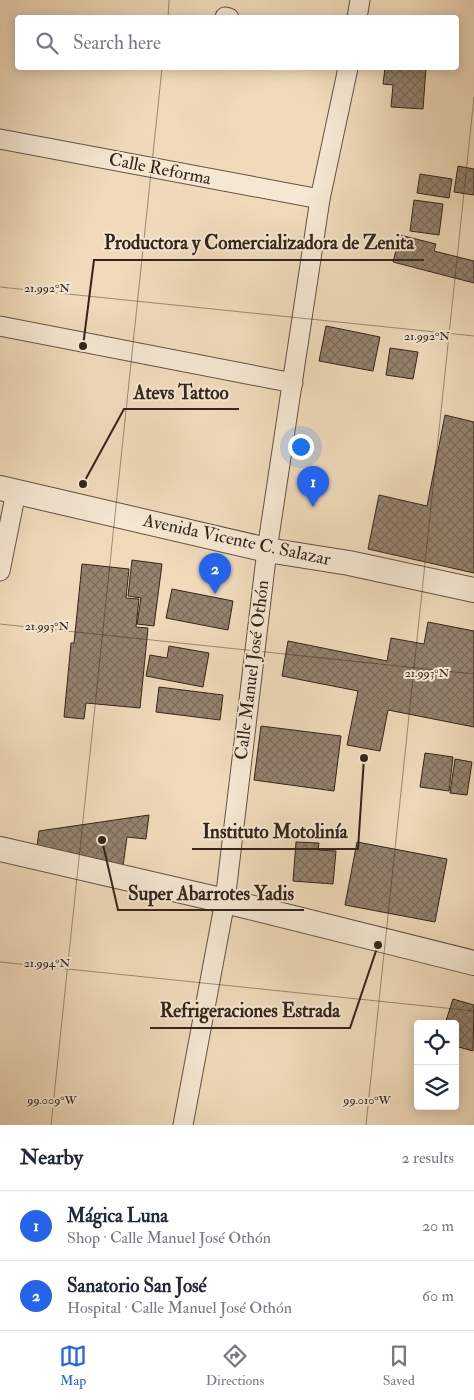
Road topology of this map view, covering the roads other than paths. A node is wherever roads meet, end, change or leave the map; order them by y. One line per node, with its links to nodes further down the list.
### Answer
1 (360, 0): 2 (street)
2 (358, 15)
3 (348, 70): 5 (street, Calle Manuel José Othón)
4 (0, 139): 5 (street, Calle Reforma)
5 (320, 199): 7 (street, Calle Manuel José Othón)
6 (0, 326): 7 (street)
7 (293, 383): 9 (street, Calle Manuel José Othón)
8 (8, 490): 9 (street, Avenida Vicente C. Salazar); 10 (street)
9 (266, 550): 11 (street, Avenida Vicente C. Salazar); 13 (street, Calle Manuel José Othón)
10 (0, 571)
11 (474, 590)
12 (2, 854): 13 (street)
13 (225, 901): 14 (street); 15 (street, Calle Manuel José Othón)
14 (474, 964)
15 (183, 1125)

